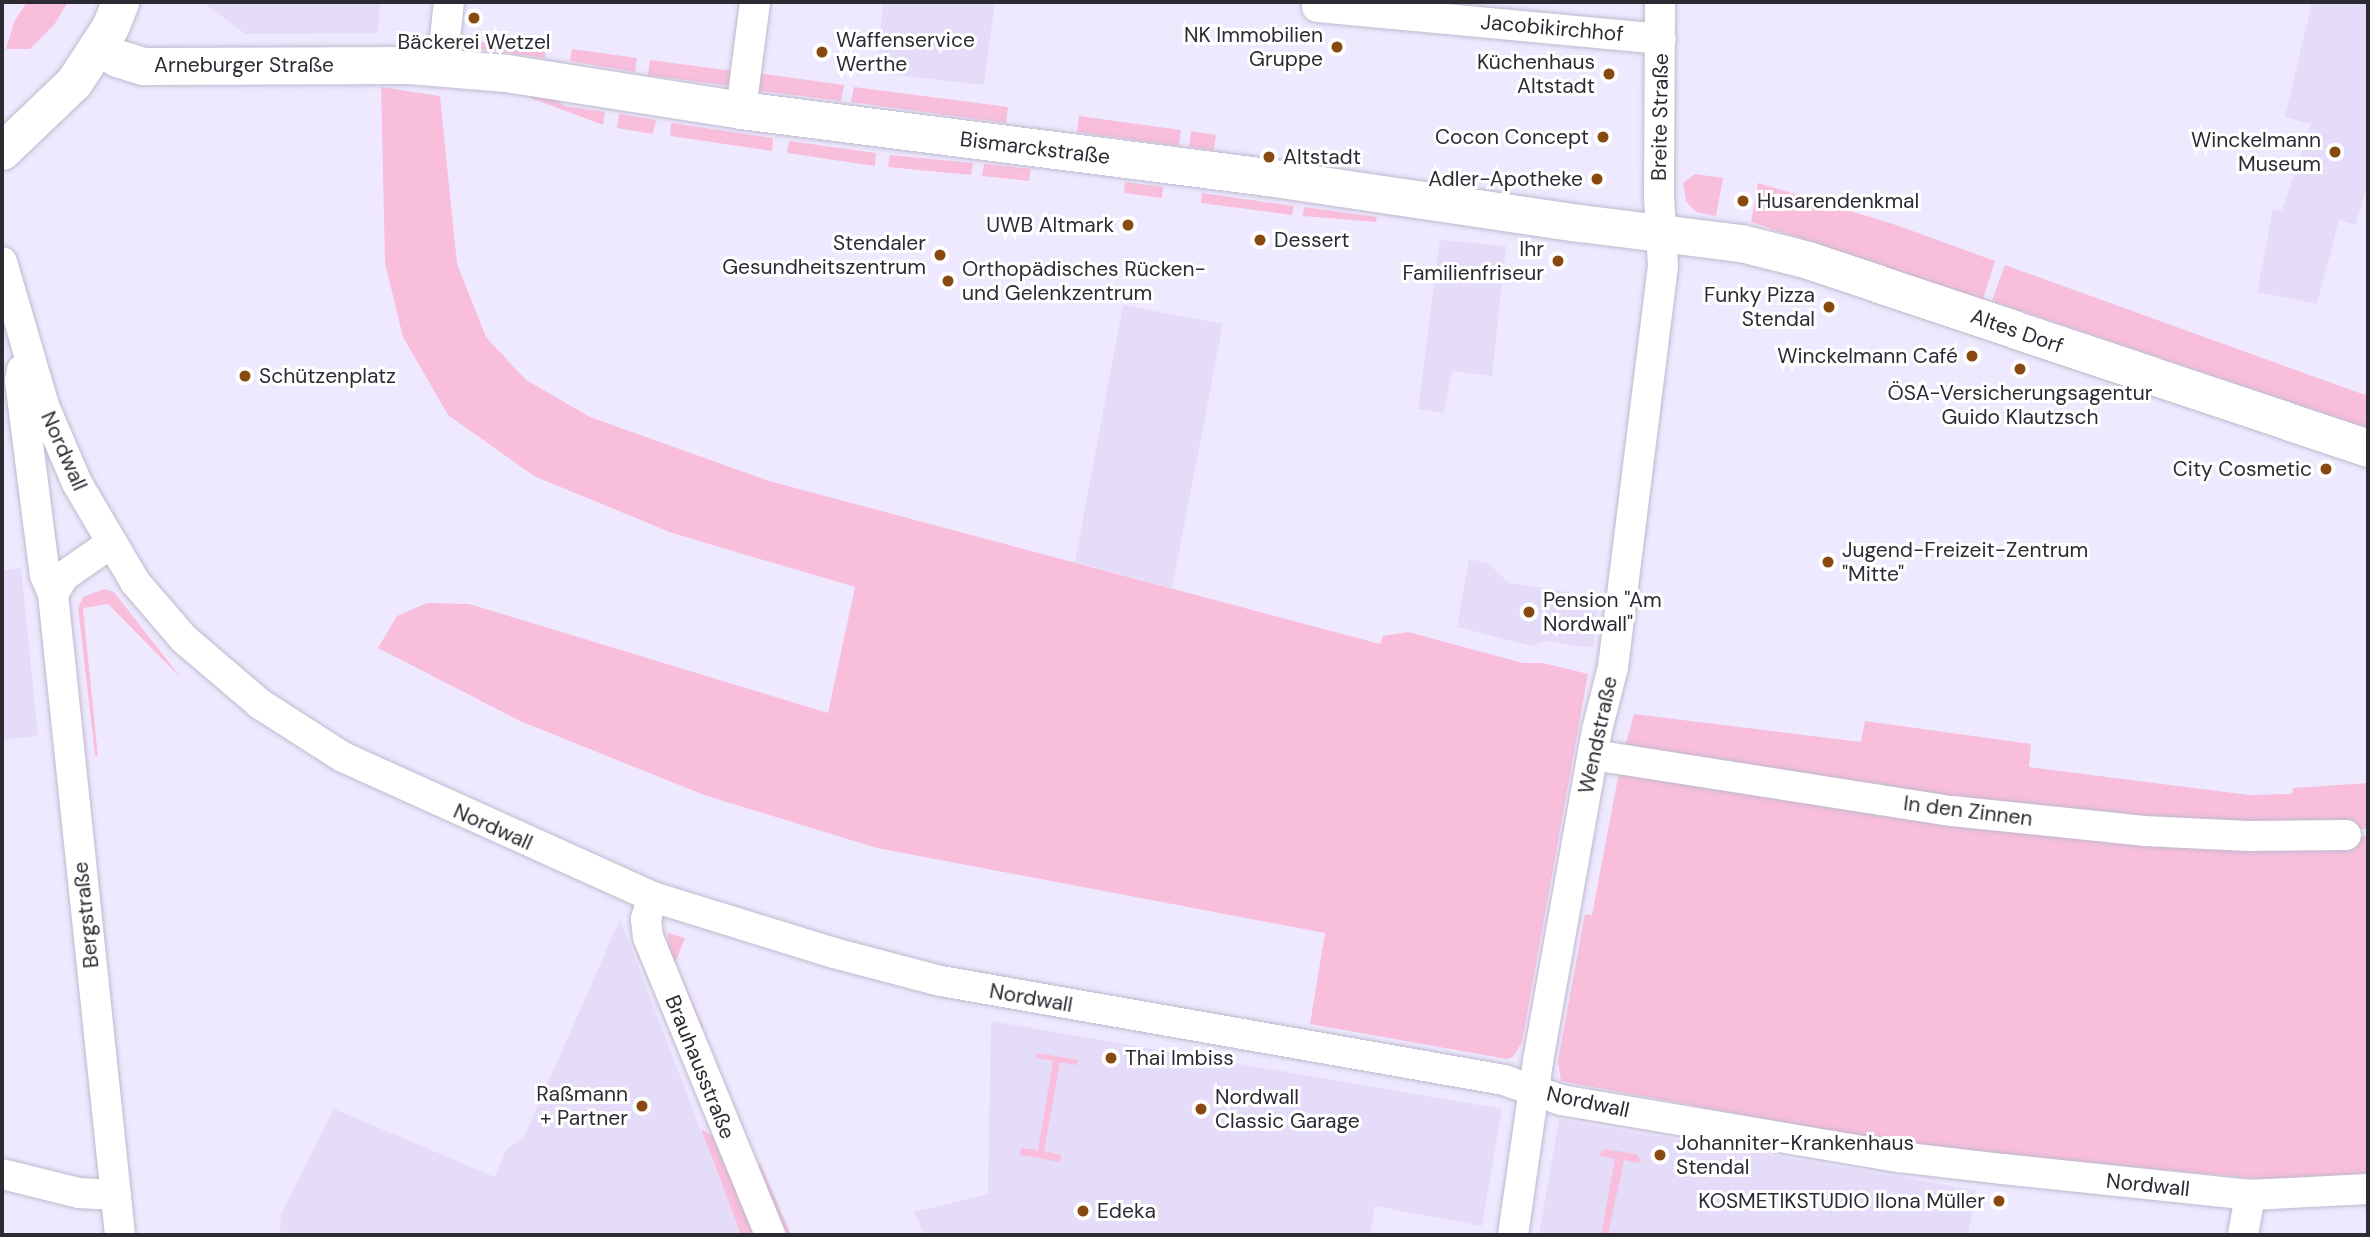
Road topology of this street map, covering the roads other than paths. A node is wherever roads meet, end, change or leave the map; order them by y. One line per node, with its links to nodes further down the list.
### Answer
1 (120, 2): 7 (main road)
2 (449, 2): 8 (street)
3 (755, 2): 9 (street)
4 (1660, 2): 6 (street, Breite Straße)
5 (1317, 7): 6 (street, Jacobikirchhof)
6 (1661, 39): 11 (street, Breite Straße)
7 (99, 48): 8 (main road, Arneburger Straße); 10 (main road)
8 (426, 65): 9 (main road, Bismarckstraße)
9 (741, 110): 11 (main road, Bismarckstraße)
10 (2, 151)
11 (1661, 233): 14 (main road, Altes Dorf); 17 (street, Wendstraße)
12 (2, 262): 13 (street, Nordwall)
13 (25, 349): 15 (street, Nordwall); 16 (street, Bergstraße)
14 (2368, 448)
15 (110, 544): 16 (street); 19 (street, Nordwall)
16 (53, 594): 23 (street, Bergstraße)
17 (1593, 755): 18 (street, In den Zinnen); 20 (street, Wendstraße)
18 (2346, 835)
19 (653, 897): 20 (street, Nordwall); 26 (street, Brauhausstraße)
20 (1534, 1091): 24 (street, Nordwall); 27 (street, Wendstraße)
21 (2, 1174): 23 (street)
22 (2368, 1189): 24 (street, Nordwall)
23 (116, 1195): 25 (street, Bergstraße)
24 (2250, 1195): 28 (street)
25 (120, 1235)
26 (770, 1235)
27 (1513, 1235)
28 (2243, 1235)

